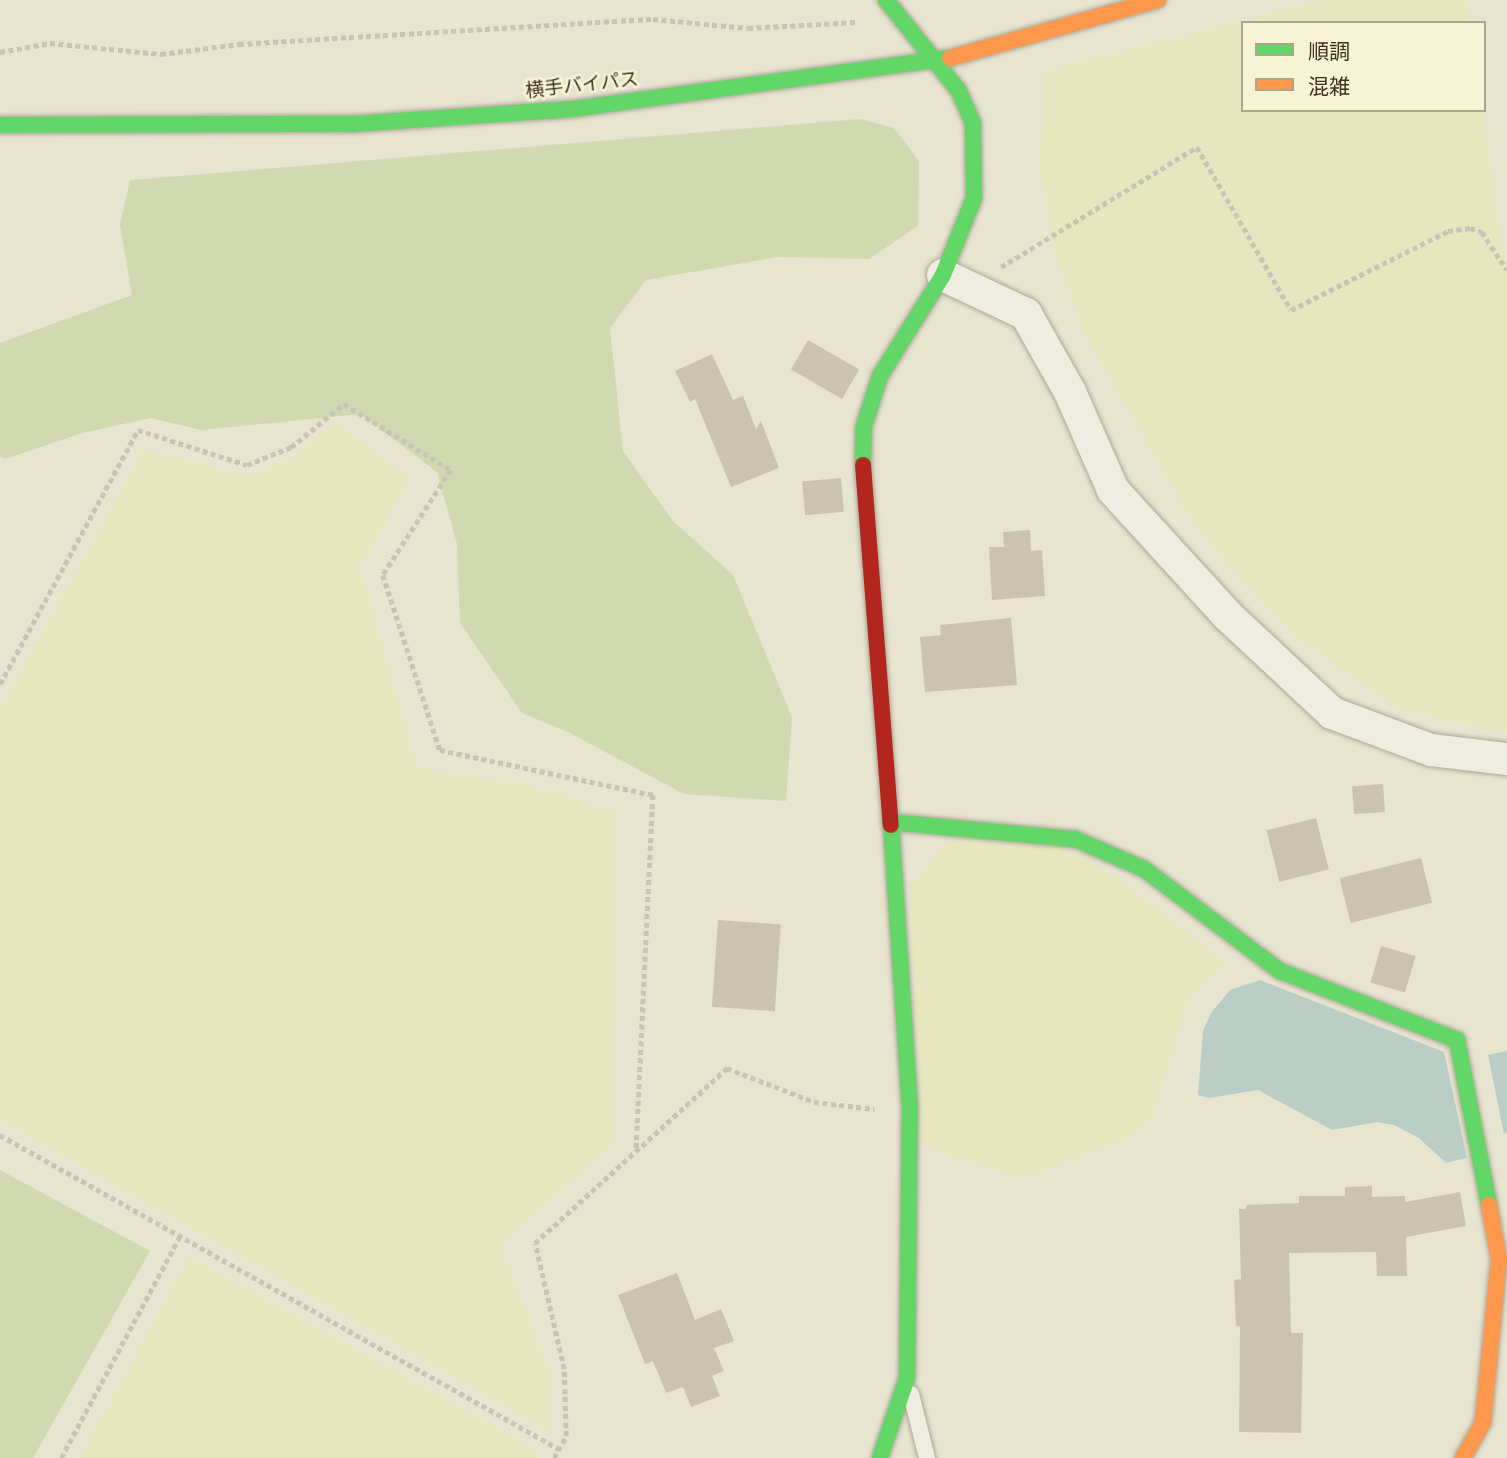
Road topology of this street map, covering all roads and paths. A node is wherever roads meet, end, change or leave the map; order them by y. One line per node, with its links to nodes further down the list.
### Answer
1 (886, 0): 3 (main road)
2 (1158, 0): 5 (main road, 横手バイパス)
3 (904, 25): 4 (path); 5 (main road)
4 (0, 52)
5 (933, 62): 6 (main road, 横手バイパス); 8 (main road)
6 (0, 125)
7 (1507, 270): 9 (path)
8 (943, 275): 9 (street); 12 (main road)
9 (972, 288): 11 (street)
10 (0, 684): 15 (path)
11 (1507, 759)
12 (890, 822): 13 (main road); 23 (main road)
13 (910, 1109): 15 (path); 17 (main road)
14 (0, 1135): 16 (path)
15 (636, 1151): 18 (path)
16 (180, 1236): 18 (path); 19 (path)
17 (907, 1378): 21 (main road); 22 (lane)
18 (559, 1449): 20 (path)
19 (61, 1458)
20 (554, 1458)
21 (880, 1458)
22 (927, 1458)
23 (1463, 1458)

